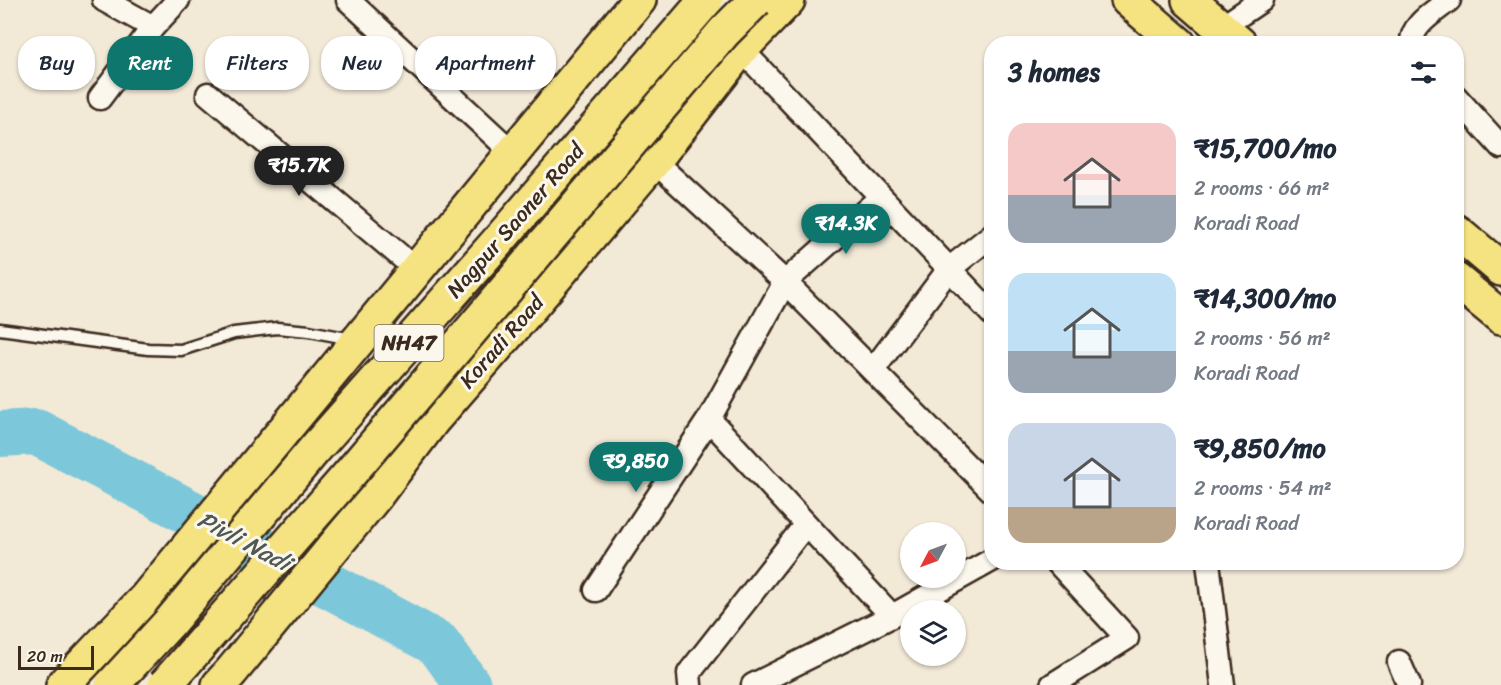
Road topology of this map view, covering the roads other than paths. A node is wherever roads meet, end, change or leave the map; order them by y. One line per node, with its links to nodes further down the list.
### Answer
1 (104, 0): 12 (street)
2 (178, 0): 12 (street)
3 (348, 0): 21 (street)
4 (639, 0): 21 (main road)
5 (706, 0): 48 (main road, Nagpur Saoner Road / NH47, bridge)
6 (756, 0): 49 (main road, Nagpur Saoner Road / NH47, bridge)
7 (788, 0): 16 (main road, Koradi Road)
8 (1128, 0): 14 (main road)
9 (1189, 0): 13 (main road)
10 (1262, 0): 13 (street)
11 (1449, 0): 15 (street)
12 (153, 27): 18 (street)
13 (1231, 35)
14 (1170, 36)
15 (1413, 36)
16 (741, 49): 22 (main road, Koradi Road); 23 (street)
17 (208, 94): 28 (street)
18 (100, 98)
19 (1464, 106): 20 (street)
20 (1501, 147)
21 (513, 153): 28 (main road)
22 (654, 161): 29 (street); 37 (main road, Koradi Road)
23 (880, 198): 26 (street); 29 (street)
24 (1464, 238): 27 (main road)
25 (984, 241): 26 (street)
26 (949, 269): 31 (street); 35 (street)
27 (1501, 269)
28 (417, 270): 34 (main road)
29 (785, 282): 35 (street); 36 (street)
30 (1464, 287): 32 (main road)
31 (984, 306)
32 (1501, 317)
33 (0, 329): 34 (lane)
34 (350, 350): 37 (main road); 47 (main road)
35 (873, 370): 38 (street)
36 (709, 419): 39 (street); 43 (street)
37 (432, 421): 46 (main road, Koradi Road)
38 (984, 483)
39 (806, 524): 44 (street); 50 (street)
40 (984, 564): 44 (street)
41 (1064, 570): 52 (street)
42 (1209, 570): 53 (street)
43 (596, 590)
44 (892, 616): 51 (street)
45 (1399, 662): 54 (street)
46 (225, 679)
47 (63, 685)
48 (112, 685)
49 (165, 685)
50 (690, 685)
51 (753, 685)
52 (1052, 685)
53 (1223, 685)
54 (1409, 685)

